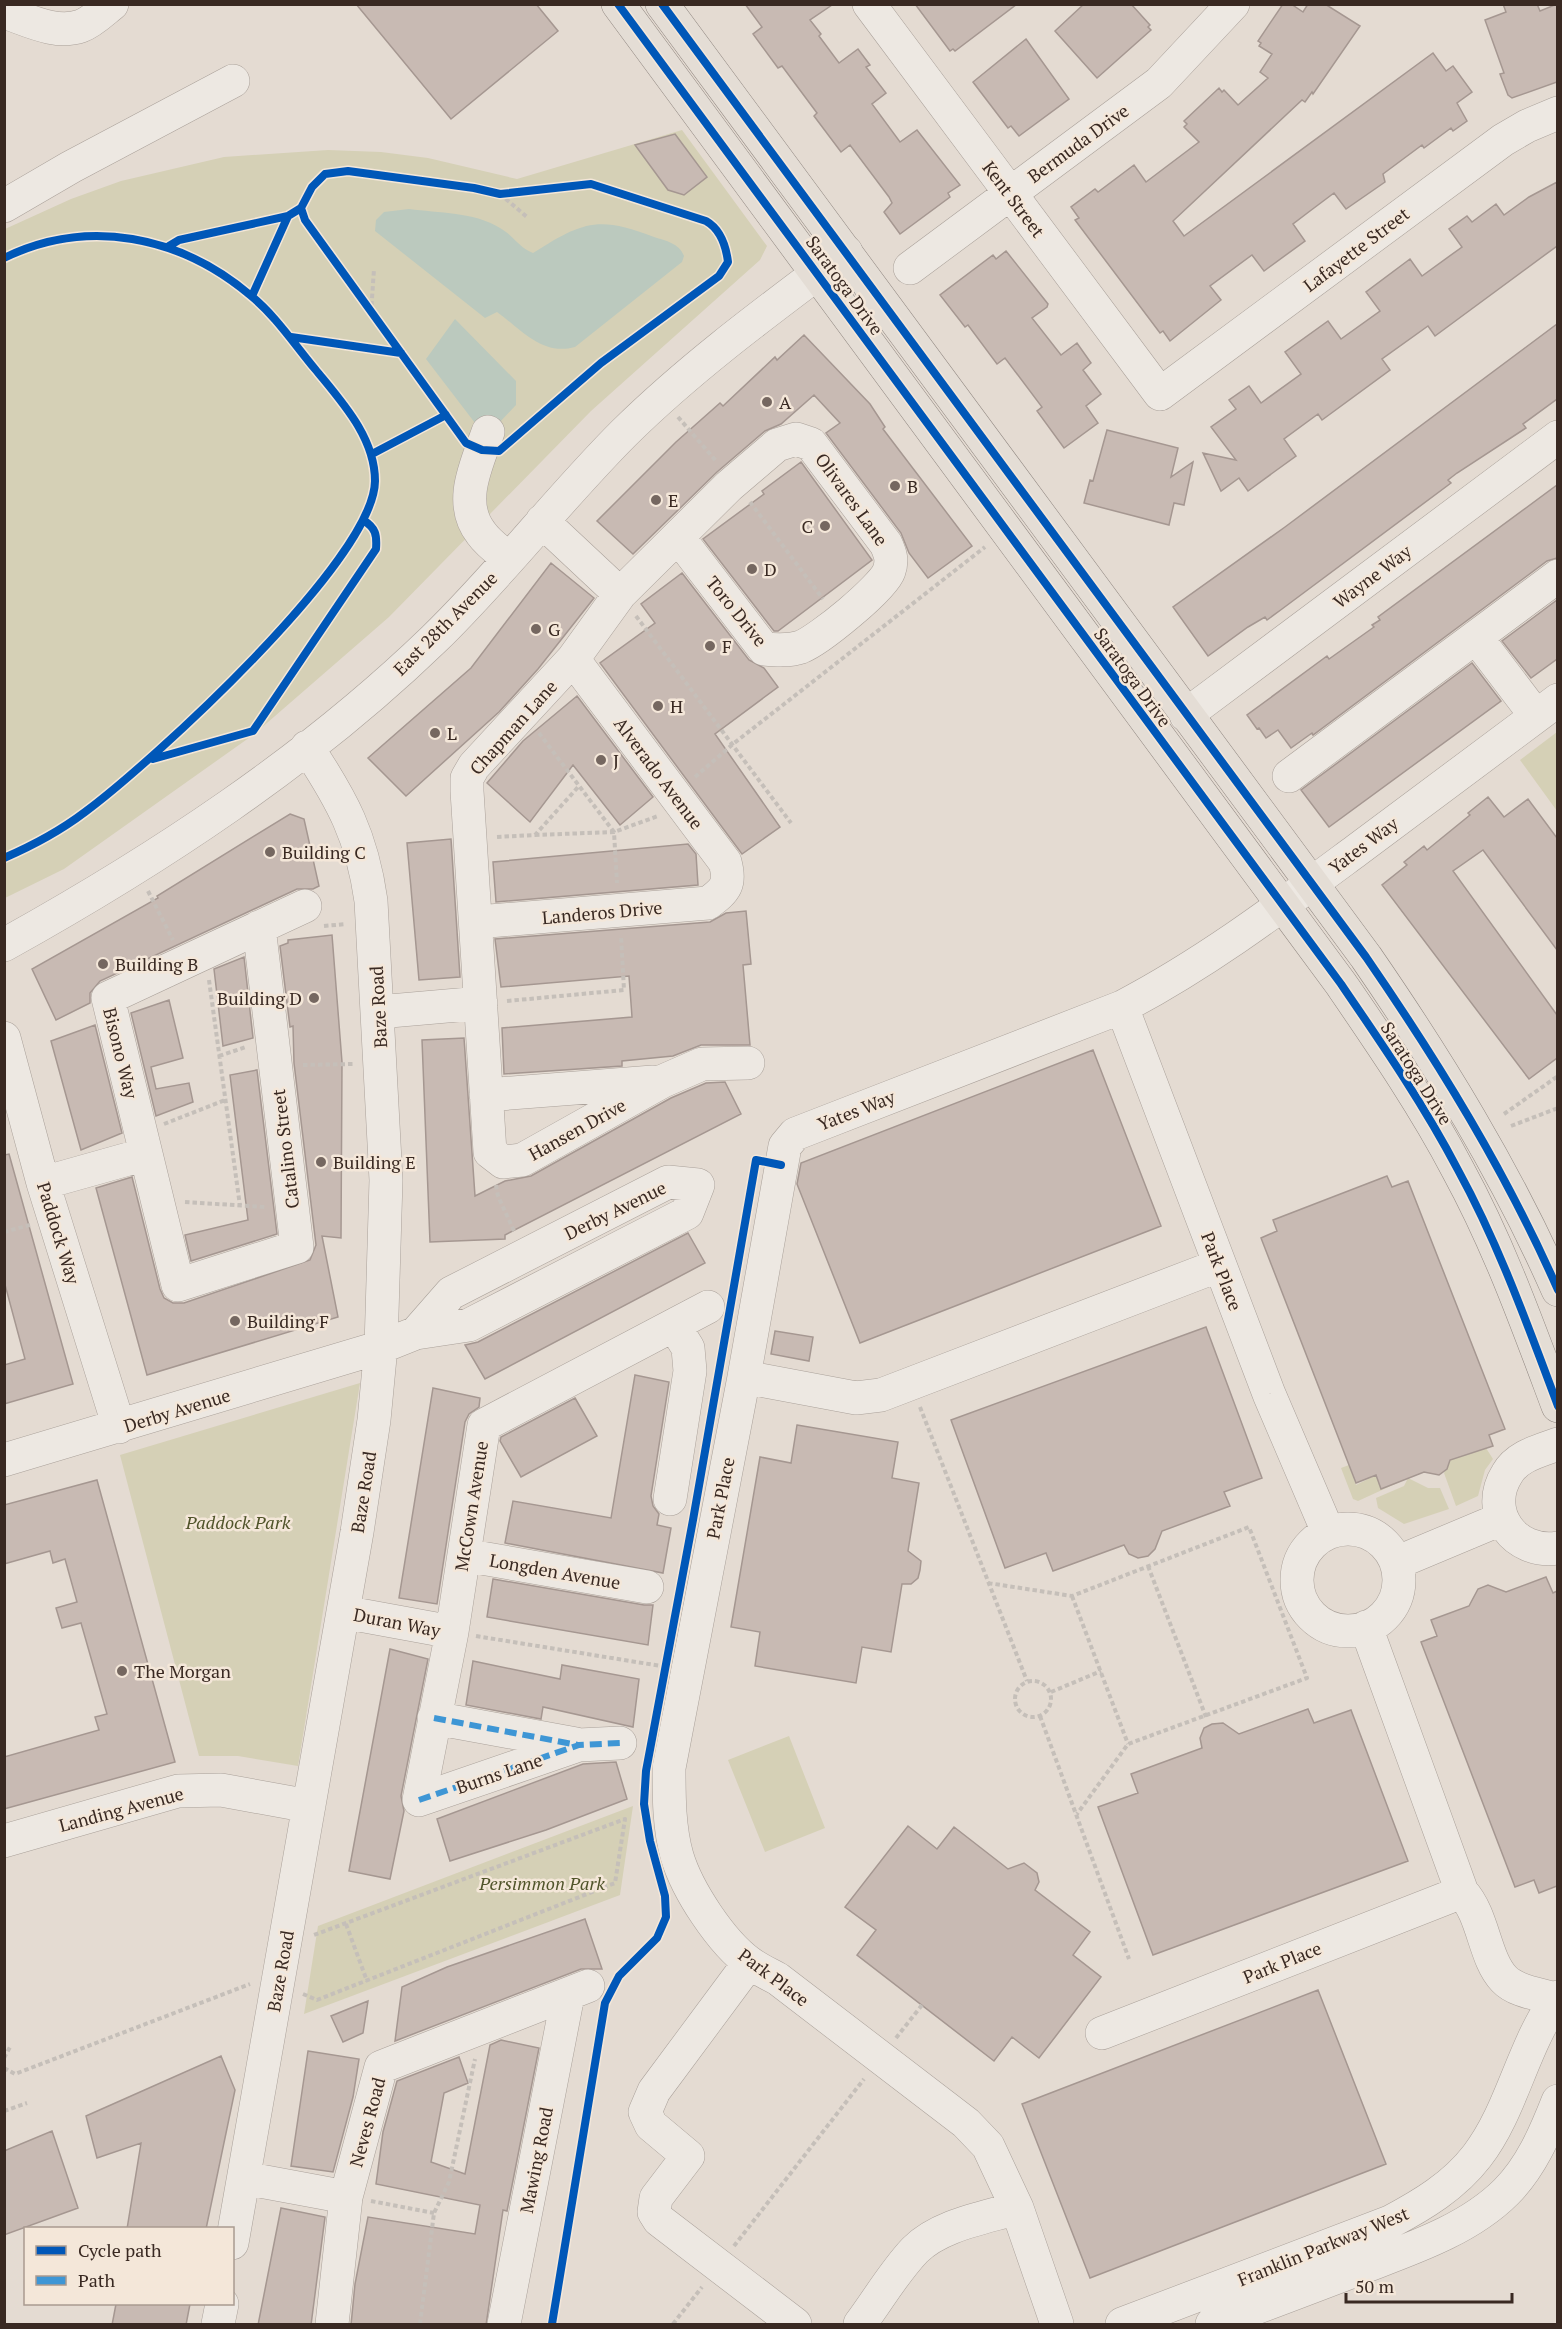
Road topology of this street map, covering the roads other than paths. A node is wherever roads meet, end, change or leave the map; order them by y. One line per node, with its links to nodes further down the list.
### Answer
1 (112, 4): 7 (street)
2 (618, 4): 14 (main road, Saratoga Drive)
3 (662, 4): 12 (main road, Saratoga Drive)
4 (869, 4): 10 (street, Kent Street)
5 (1233, 4): 10 (street, Bermuda Drive)
6 (4, 12): 7 (street)
7 (66, 17)
8 (233, 81): 11 (street)
9 (1557, 113): 15 (street, Lafayette Street)
10 (1010, 193): 13 (street, Bermuda Drive); 15 (street, Kent Street)
11 (4, 206)
12 (846, 252): 14 (street, East 28th Avenue); 28 (main road, Saratoga Drive)
13 (910, 268)
14 (818, 273): 19 (street, East 28th Avenue); 34 (main road, Saratoga Drive)
15 (1160, 394)
16 (1557, 437): 28 (street, Wayne Way)
17 (796, 439): 20 (street, Chapman Lane); 24 (street, Olivares Lane)
18 (484, 441): 21 (street)
19 (542, 521): 21 (street, East 28th Avenue); 23 (street)
20 (679, 538): 23 (street, Chapman Lane); 24 (street, Toro Drive)
21 (508, 558): 29 (street, East 28th Avenue)
22 (1557, 576): 25 (street)
23 (620, 594): 26 (street, Chapman Lane)
24 (839, 619)
25 (1476, 637): 27 (street); 30 (street)
26 (573, 659): 32 (street, Alverado Avenue); 35 (street, Chapman Lane)
27 (1547, 708): 31 (street, Yates Way)
28 (1186, 715): 31 (main road, Saratoga Drive)
29 (307, 747): 37 (street, East 28th Avenue); 40 (street, Baze Road)
30 (1290, 776)
31 (1312, 884): 34 (street, Yates Way); 50 (main road, Saratoga Drive)
32 (723, 892): 35 (street, Landeros Drive)
33 (306, 906): 36 (street, Bisono Way)
34 (1283, 906): 39 (street, Yates Way); 56 (main road, Saratoga Drive)
35 (477, 922): 38 (street, Chapman Lane)
36 (259, 927): 45 (street, Bisono Way); 49 (street, Catalino Street)
37 (4, 945)
38 (481, 1003): 40 (street); 44 (street, Chapman Lane)
39 (1122, 1007): 48 (street, Park Place); 55 (street, Yates Way)
40 (378, 1012): 54 (street, Baze Road)
41 (4, 1038): 47 (street, Paddock Way)
42 (748, 1063): 43 (street, Hansen Drive)
43 (663, 1081): 44 (street, Hansen Drive); 46 (street, Hansen Drive)
44 (486, 1095): 46 (street, Chapman Lane)
45 (144, 1143): 47 (street); 49 (street, Bisono Way)
46 (490, 1152)
47 (43, 1183): 57 (street, Paddock Way)
48 (1220, 1265): 55 (street); 62 (street, Park Place)
49 (178, 1285)
50 (1557, 1290)
51 (708, 1306): 52 (street, McCown Avenue)
52 (674, 1325): 60 (street); 64 (street, McCown Avenue)
53 (416, 1334): 53 (street, Derby Avenue); 54 (street, Derby Avenue)
54 (381, 1347): 57 (street, Derby Avenue); 67 (street, Baze Road)
55 (744, 1377): 77 (street, Park Place)
56 (1557, 1406)
57 (119, 1427): 59 (street, Derby Avenue)
58 (1557, 1444): 61 (street)
59 (4, 1460)
60 (670, 1499)
61 (1501, 1519): 63 (street); 65 (street)
62 (1328, 1532): 65 (street); 68 (street)
63 (1557, 1548)
64 (464, 1555): 66 (street, Longden Avenue); 69 (street, McCown Avenue)
65 (1396, 1563): 68 (street)
66 (647, 1587)
67 (343, 1612): 69 (street, Duran Way); 74 (street, Baze Road)
68 (1366, 1627): 76 (street)
69 (452, 1632): 70 (street, McCown Avenue)
70 (434, 1718): 72 (street, Burns Lane); 73 (street, McCown Avenue)
71 (620, 1743): 72 (street, Burns Lane)
72 (579, 1745): 73 (street, Burns Lane)
73 (419, 1800)
74 (309, 1806): 75 (street, Landing Avenue); 83 (street, Baze Road)
75 (4, 1841)
76 (1462, 1892): 79 (street); 80 (street, Park Place)
77 (749, 1963): 86 (street, Park Place); 92 (street)
78 (578, 1991): 84 (street, Neves Road); 91 (street, Mawing Road)
79 (1557, 1998): 82 (street, Franklin Parkway West)
80 (1102, 2033)
81 (1557, 2101): 85 (street, Franklin Parkway West)
82 (1465, 2169): 85 (street); 95 (street, Franklin Parkway West)
83 (244, 2178): 84 (street); 87 (street, Baze Road)
84 (346, 2197): 90 (street, Neves Road)
85 (1492, 2204): 96 (street, Franklin Parkway West)
86 (1017, 2208): 93 (street); 94 (street, Park Place)
87 (234, 2232)
88 (222, 2305): 89 (street)
89 (218, 2325)
90 (332, 2325)
91 (504, 2325)
92 (795, 2325)
93 (860, 2325)
94 (1057, 2325)
95 (1122, 2325)
96 (1212, 2325)

